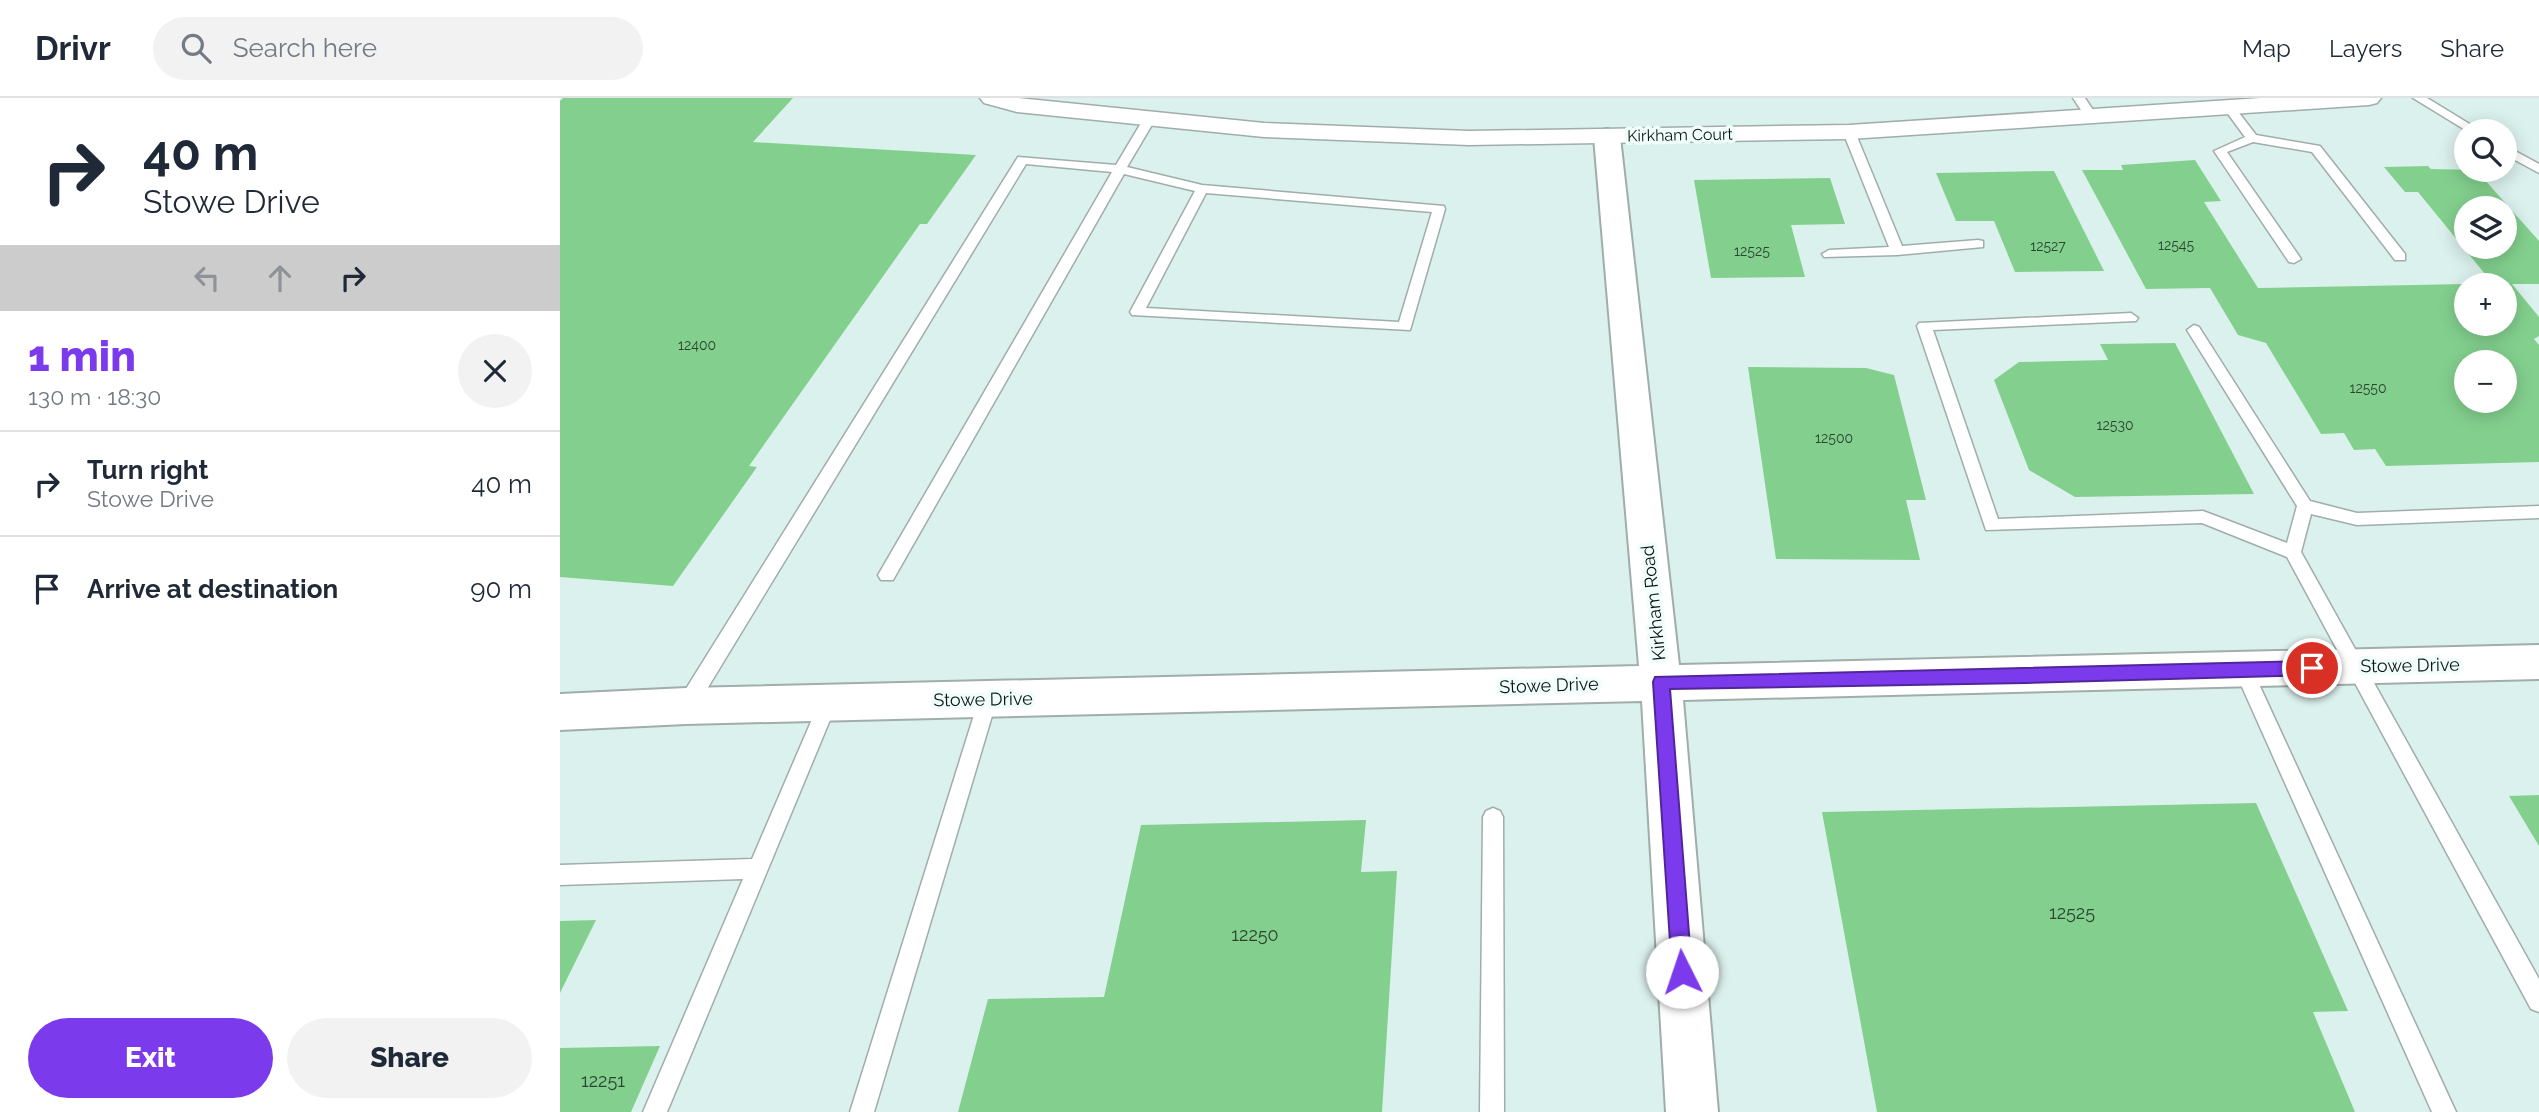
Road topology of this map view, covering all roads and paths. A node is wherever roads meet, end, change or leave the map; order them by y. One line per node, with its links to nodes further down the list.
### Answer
1 (992, 98): 6 (street, Kirkham Court)
2 (2369, 98): 5 (street, Kirkham Court)
3 (2418, 98): 7 (lane)
4 (2085, 107): 5 (street, Kirkham Court); 8 (street, Kirkham Court)
5 (2229, 107): 10 (lane)
6 (1150, 118): 9 (street, Kirkham Court); 12 (lane)
7 (2454, 119)
8 (1849, 132): 9 (street, Kirkham Court); 16 (lane)
9 (1607, 137): 29 (main road, Kirkham Road)
10 (2252, 138): 18 (lane); 19 (lane)
11 (2517, 156): 13 (lane)
12 (1120, 169): 14 (lane); 25 (lane); 32 (lane)
13 (2539, 169)
14 (1202, 189): 14 (lane)
15 (1978, 244): 16 (lane)
16 (1897, 251): 17 (lane)
17 (1829, 254)
18 (2400, 257)
19 (2294, 259)
20 (2131, 318): 24 (lane)
21 (2194, 330): 22 (lane)
22 (2305, 506): 23 (lane); 24 (lane)
23 (2539, 512)
24 (2293, 552): 27 (lane)
25 (887, 575)
26 (2539, 662): 27 (main road, Stowe Drive)
27 (2358, 667): 28 (main road, Stowe Drive); 37 (lane)
28 (2243, 669): 29 (main road, Stowe Drive); 42 (lane)
29 (1661, 682): 30 (main road, Stowe Drive); 41 (main road, Kirkham Road)
30 (988, 699): 31 (main road, Stowe Drive); 39 (lane)
31 (828, 703): 32 (main road, Stowe Drive); 35 (lane)
32 (686, 706): 33 (main road, Stowe Drive)
33 (560, 712)
34 (1493, 817): 40 (lane)
35 (758, 869): 36 (lane); 38 (lane)
36 (560, 875)
37 (2539, 1001)
38 (654, 1112)
39 (862, 1112)
40 (1492, 1112)
41 (1692, 1112)
42 (2444, 1112)

